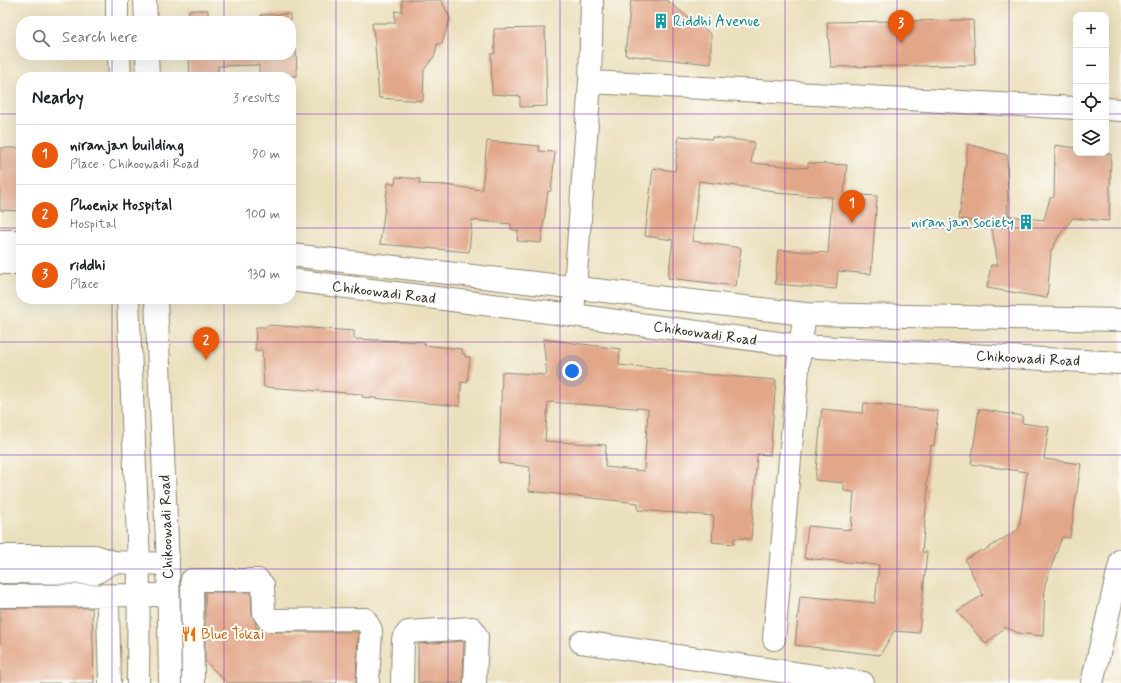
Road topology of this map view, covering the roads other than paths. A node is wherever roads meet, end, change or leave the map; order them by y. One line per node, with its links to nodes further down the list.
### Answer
1 (117, 0): 4 (street)
2 (145, 0): 5 (street)
3 (592, 0): 10 (street)
4 (118, 16)
5 (146, 16)
6 (119, 60): 8 (street)
7 (147, 60): 9 (street)
8 (120, 72)
9 (148, 72)
10 (590, 82): 11 (street); 20 (street)
11 (1073, 108)
12 (1109, 109): 13 (street)
13 (1121, 110)
14 (0, 241): 15 (street)
15 (16, 241)
16 (296, 256): 20 (street, Chikoowadi Road)
17 (0, 263): 18 (street)
18 (16, 263)
19 (296, 281): 24 (street, Chikoowadi Road)
20 (574, 288): 23 (street, Chikoowadi Road); 24 (street)
21 (128, 304): 28 (street, Chikoowadi Road)
22 (156, 304): 29 (street, Chikoowadi Road)
23 (805, 314): 25 (street, Chikoowadi Road); 26 (street)
24 (573, 315): 26 (street, Chikoowadi Road)
25 (1121, 320)
26 (800, 346): 27 (street, Chikoowadi Road); 39 (street)
27 (1121, 363)
28 (134, 438): 29 (street); 34 (street, Chikoowadi Road)
29 (162, 438): 35 (street, Chikoowadi Road)
30 (0, 556): 32 (street)
31 (1121, 560): 49 (street)
32 (113, 562): 33 (street); 34 (street)
33 (0, 572)
34 (139, 579): 35 (street); 35 (street); 37 (street); 42 (street, Chikoowadi Road)
35 (168, 580): 36 (street); 43 (street, Chikoowadi Road)
36 (192, 580): 44 (street); 45 (street)
37 (0, 596)
38 (108, 610): 41 (street)
39 (774, 639)
40 (581, 642): 48 (street)
41 (110, 683)
42 (138, 683)
43 (170, 683)
44 (193, 683)
45 (368, 683)
46 (402, 683): 47 (street)
47 (475, 683)
48 (864, 683)
49 (1092, 683)

